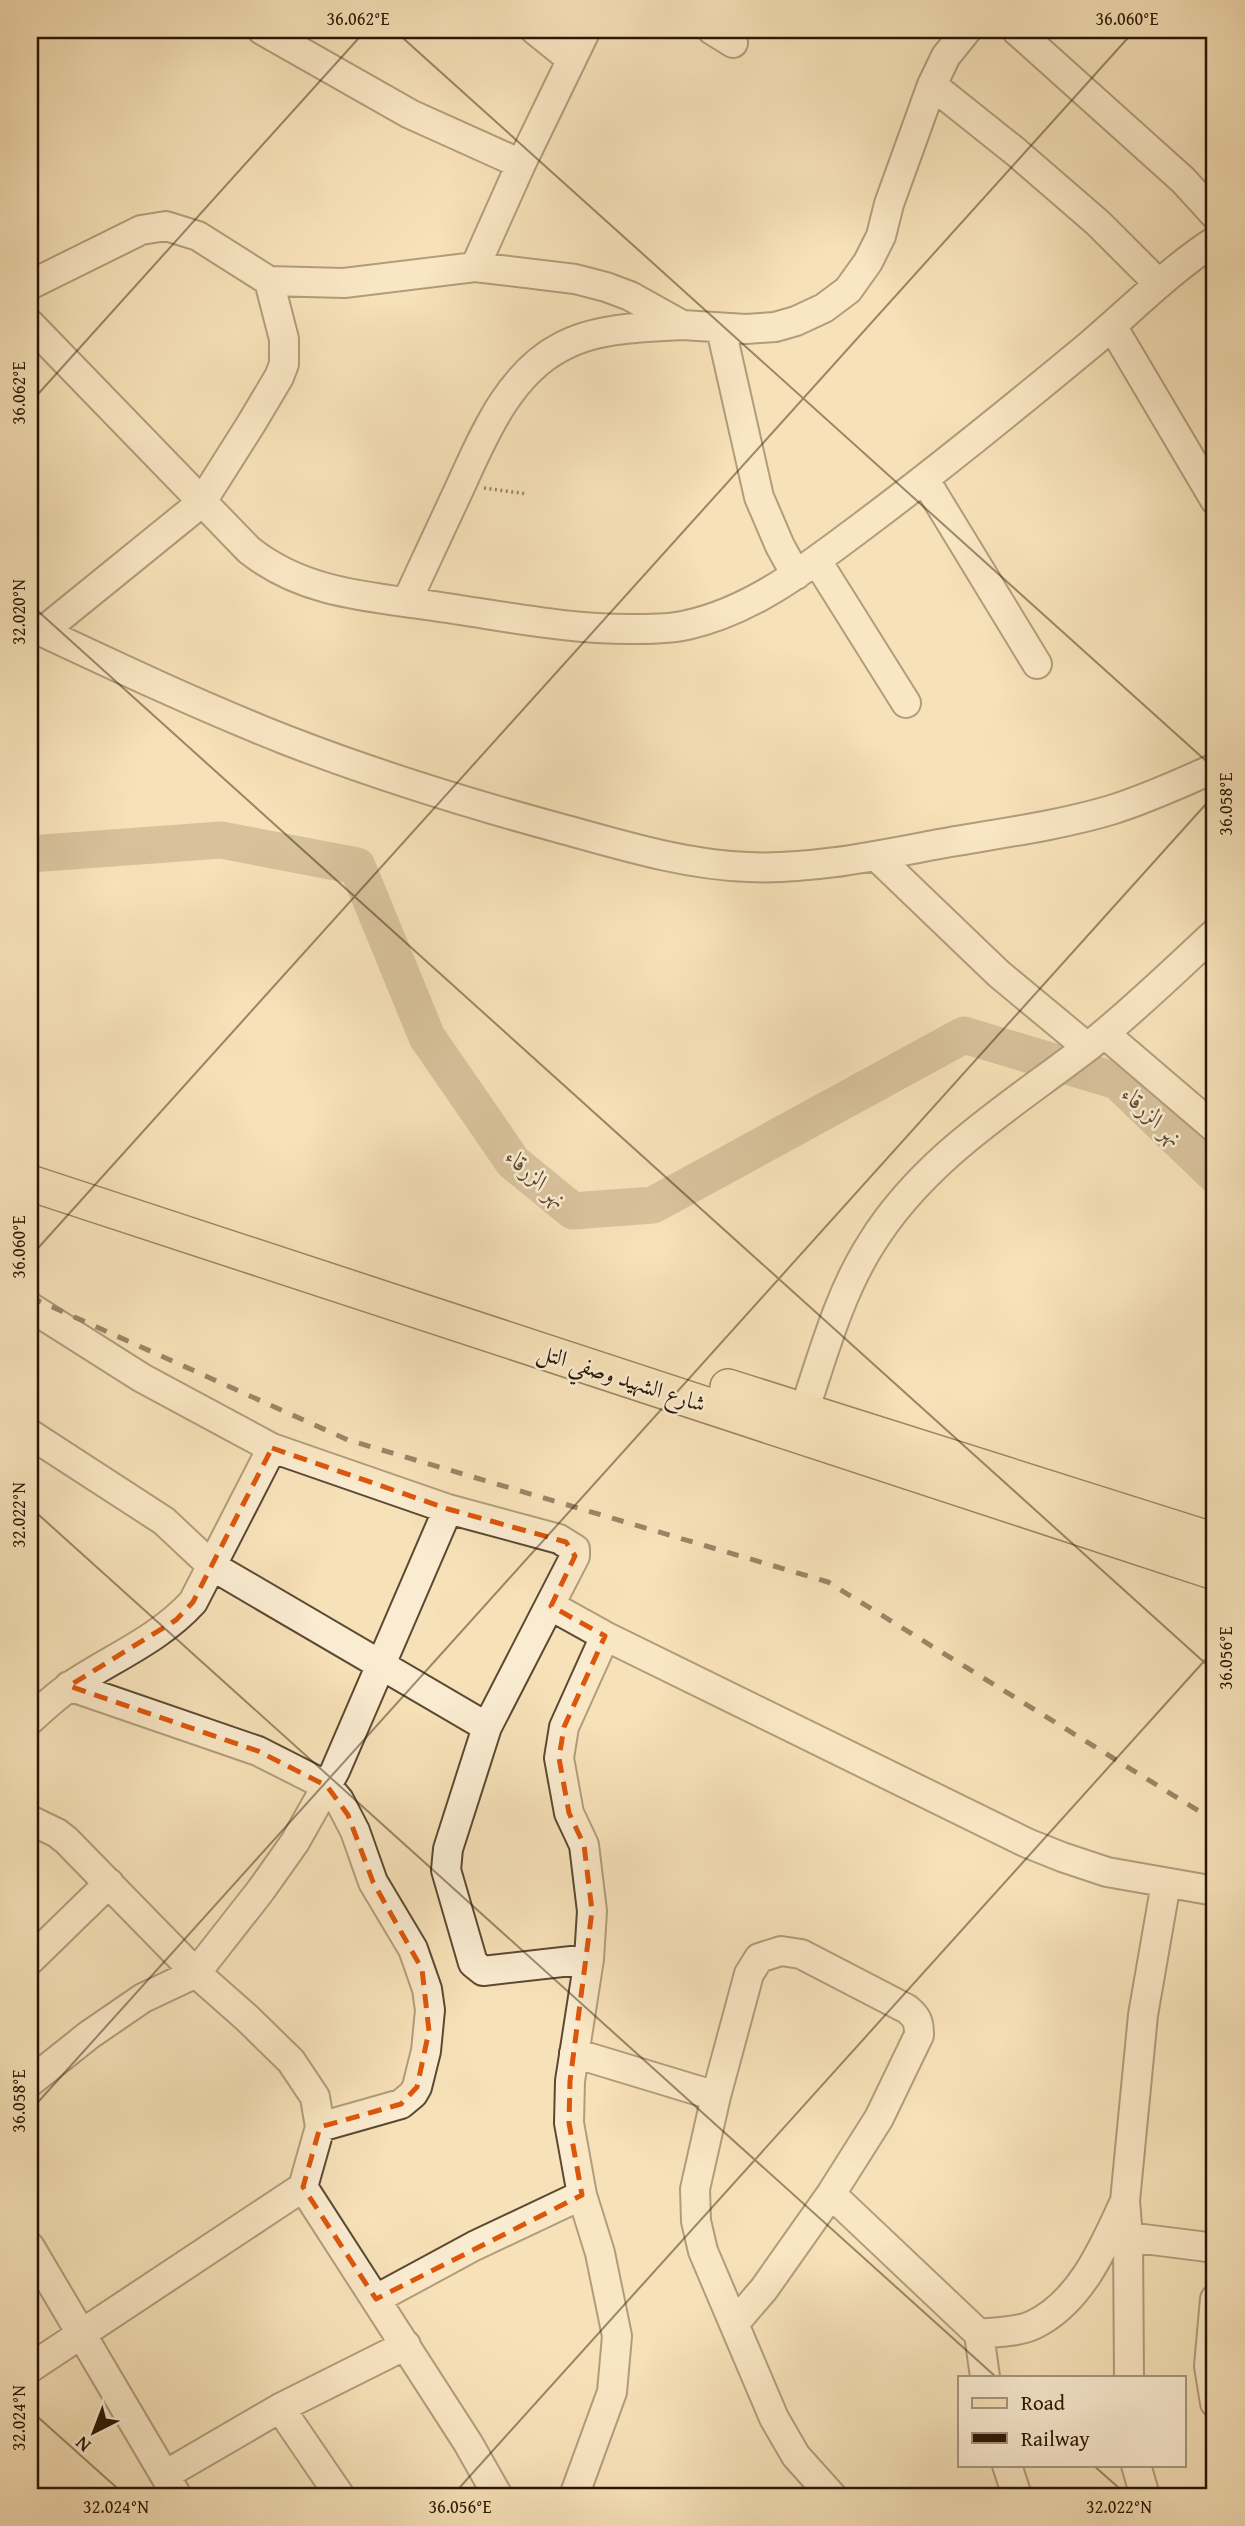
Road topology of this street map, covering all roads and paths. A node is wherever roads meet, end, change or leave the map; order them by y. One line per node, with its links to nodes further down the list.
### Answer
1 (262, 30): 8 (street)
2 (536, 30): 6 (street)
3 (586, 30): 6 (street)
4 (967, 30): 7 (street)
5 (1016, 30): 9 (street)
6 (571, 60): 8 (street)
7 (932, 85): 13 (street); 18 (street)
8 (521, 164): 11 (street)
9 (1215, 215)
10 (1215, 241): 13 (street)
11 (475, 267): 12 (street); 16 (street)
12 (269, 281): 14 (street); 23 (street)
13 (1159, 284): 17 (street)
14 (30, 285)
15 (30, 324): 23 (street)
16 (682, 325): 18 (street); 20 (street)
17 (1112, 326): 19 (street); 22 (street)
18 (721, 329): 24 (street)
19 (925, 480): 24 (street); 27 (street)
20 (461, 484): 21 (path); 25 (street)
21 (527, 494)
22 (1215, 500)
23 (201, 503): 25 (street); 26 (street)
24 (806, 568): 25 (street); 28 (street)
25 (407, 601)
26 (36, 629): 30 (street)
27 (1037, 664)
28 (906, 703)
29 (1215, 768): 30 (street)
30 (876, 856): 32 (street)
31 (1215, 933): 32 (street)
32 (1087, 1047): 33 (street); 37 (street)
33 (1215, 1128)
34 (30, 1158): 37 (main road, شارع الشهيد وصفي التل)
35 (30, 1183): 43 (main road, شارع الشهيد وصفي التل)
36 (30, 1307): 39 (street)
37 (804, 1410): 41 (main road, شارع الشهيد وصفي التل)
38 (30, 1434): 42 (street)
39 (272, 1448): 40 (street); 42 (street)
40 (448, 1509): 44 (street); 46 (street)
41 (1215, 1541)
42 (212, 1566): 46 (street); 47 (street)
43 (1215, 1572)
44 (551, 1606): 45 (street); 49 (street)
45 (605, 1636): 53 (street); 55 (street)
46 (382, 1664): 49 (street); 50 (street)
47 (69, 1686): 48 (street); 50 (street)
48 (30, 1720)
49 (487, 1727): 55 (street)
50 (327, 1786): 57 (street); 61 (street)
51 (30, 1820): 52 (street)
52 (108, 1883): 56 (street); 57 (street)
53 (1166, 1883): 54 (street); 65 (street)
54 (1215, 1891)
55 (589, 1959): 58 (street)
56 (30, 1960)
57 (195, 1973): 59 (street); 61 (street)
58 (573, 2053): 60 (street); 64 (street)
59 (30, 2082)
60 (716, 2096): 63 (street); 71 (street)
61 (320, 2127): 62 (street)
62 (303, 2187): 69 (street); 72 (street)
63 (831, 2194): 71 (street); 73 (street)
64 (582, 2195): 69 (street); 85 (street)
65 (1125, 2201): 66 (street); 73 (street)
66 (1128, 2237): 68 (street); 77 (street)
67 (30, 2247): 72 (street)
68 (1215, 2248)
69 (376, 2299): 74 (street)
70 (1215, 2299): 78 (street)
71 (734, 2324): 86 (street)
72 (83, 2334): 75 (street); 82 (street)
73 (979, 2334): 76 (street)
74 (406, 2345): 79 (street); 84 (street)
75 (30, 2368)
76 (985, 2376)
77 (1129, 2376)
78 (1215, 2403)
79 (280, 2408): 82 (street); 83 (street)
80 (1006, 2466): 87 (street)
81 (1136, 2466): 88 (street)
82 (171, 2485)
83 (340, 2496)
84 (498, 2496)
85 (575, 2496)
86 (832, 2496)
87 (1017, 2496)
88 (1145, 2496)

